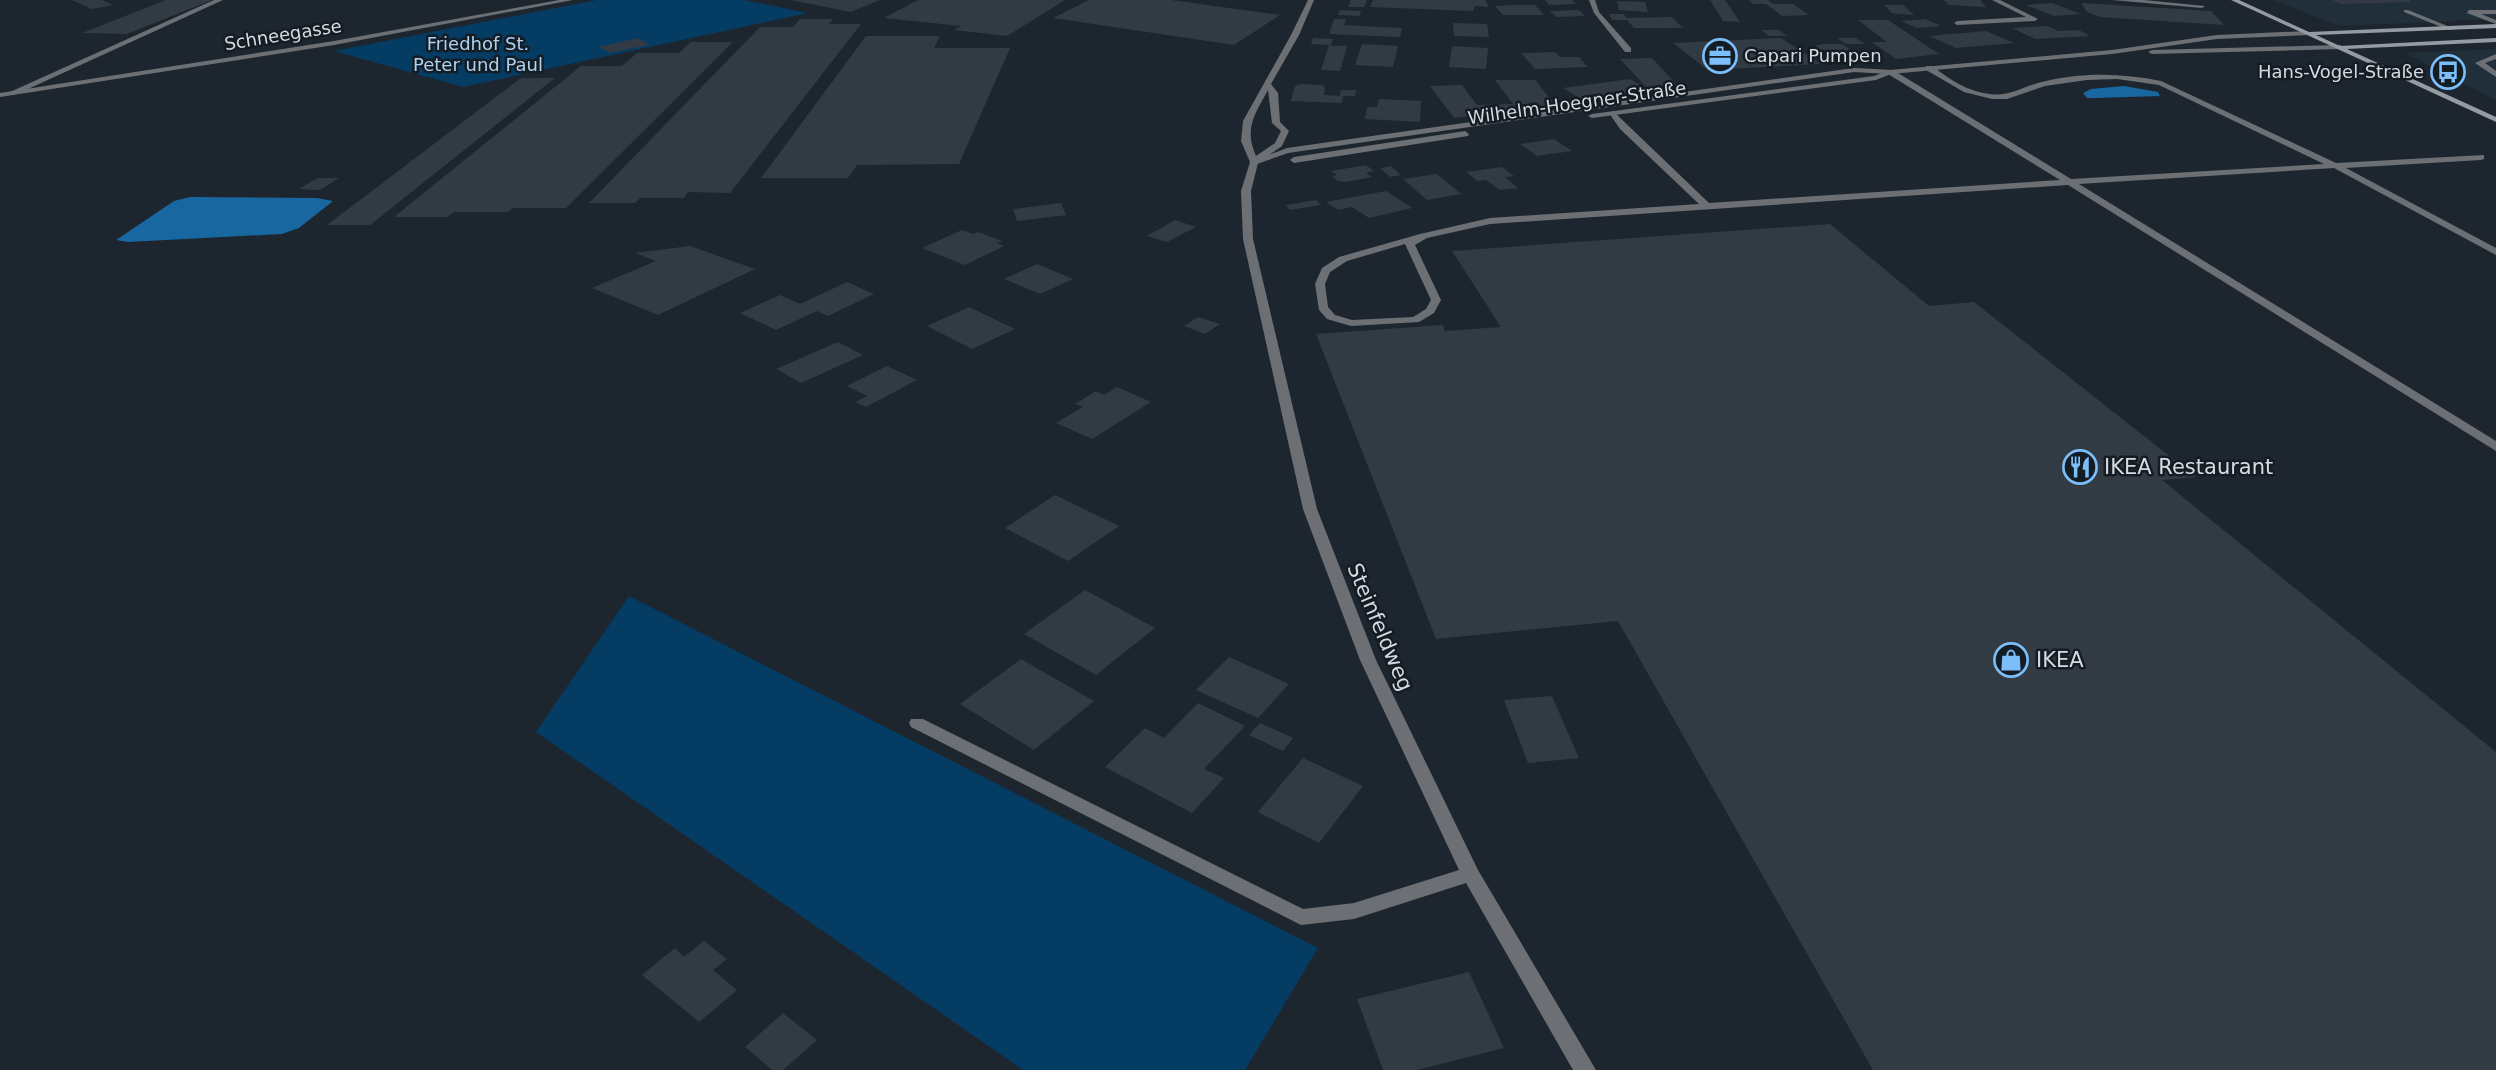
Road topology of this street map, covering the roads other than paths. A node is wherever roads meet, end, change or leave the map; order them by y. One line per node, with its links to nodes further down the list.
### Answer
1 (220, 0): 24 (street)
2 (570, 0): 24 (street, Schneegasse)
3 (1311, 0): 23 (street, Steinfeldweg)
4 (1592, 0): 17 (street)
5 (1995, 0): 11 (street)
6 (2115, 0): 8 (street)
7 (2234, 0): 14 (main road)
8 (2202, 6)
9 (2406, 12): 13 (street)
10 (2496, 12): 12 (street)
11 (1957, 23)
12 (2496, 24): 13 (main road)
13 (2451, 29): 14 (main road)
14 (2307, 33): 16 (main road); 18 (street, Wilhelm-Hoegner-Straße)
15 (2496, 40): 16 (main road)
16 (2338, 47): 18 (street, Wilhelm-Hoegner-Straße); 29 (main road)
17 (1628, 51)
18 (2112, 52): 20 (street, Wilhelm-Hoegner-Straße)
19 (2496, 56): 22 (street)
20 (1929, 68): 21 (street, Wilhelm-Hoegner-Straße); 32 (street)
21 (1891, 72): 26 (street); 27 (street, Wilhelm-Hoegner-Straße); 33 (street)
22 (2496, 75)
23 (1268, 85): 31 (street, Steinfeldweg); 31 (street)
24 (14, 92): 25 (street, Schneegasse)
25 (0, 95)
26 (1584, 107): 28 (street); 31 (street)
27 (1612, 113): 28 (street, Wilhelm-Hoegner-Straße); 34 (street)
28 (1592, 116): 31 (street, Wilhelm-Hoegner-Straße)
29 (2496, 120)
30 (2481, 157): 32 (street)
31 (1254, 162): 39 (street, Steinfeldweg)
32 (2334, 165): 33 (street); 36 (street)
33 (2068, 183): 34 (street); 37 (street)
34 (1705, 205): 35 (street)
35 (1424, 236): 35 (street)
36 (2496, 252)
37 (2496, 447)
38 (917, 723): 39 (street)
39 (1470, 874): 40 (street, Steinfeldweg)
40 (1585, 1070)

